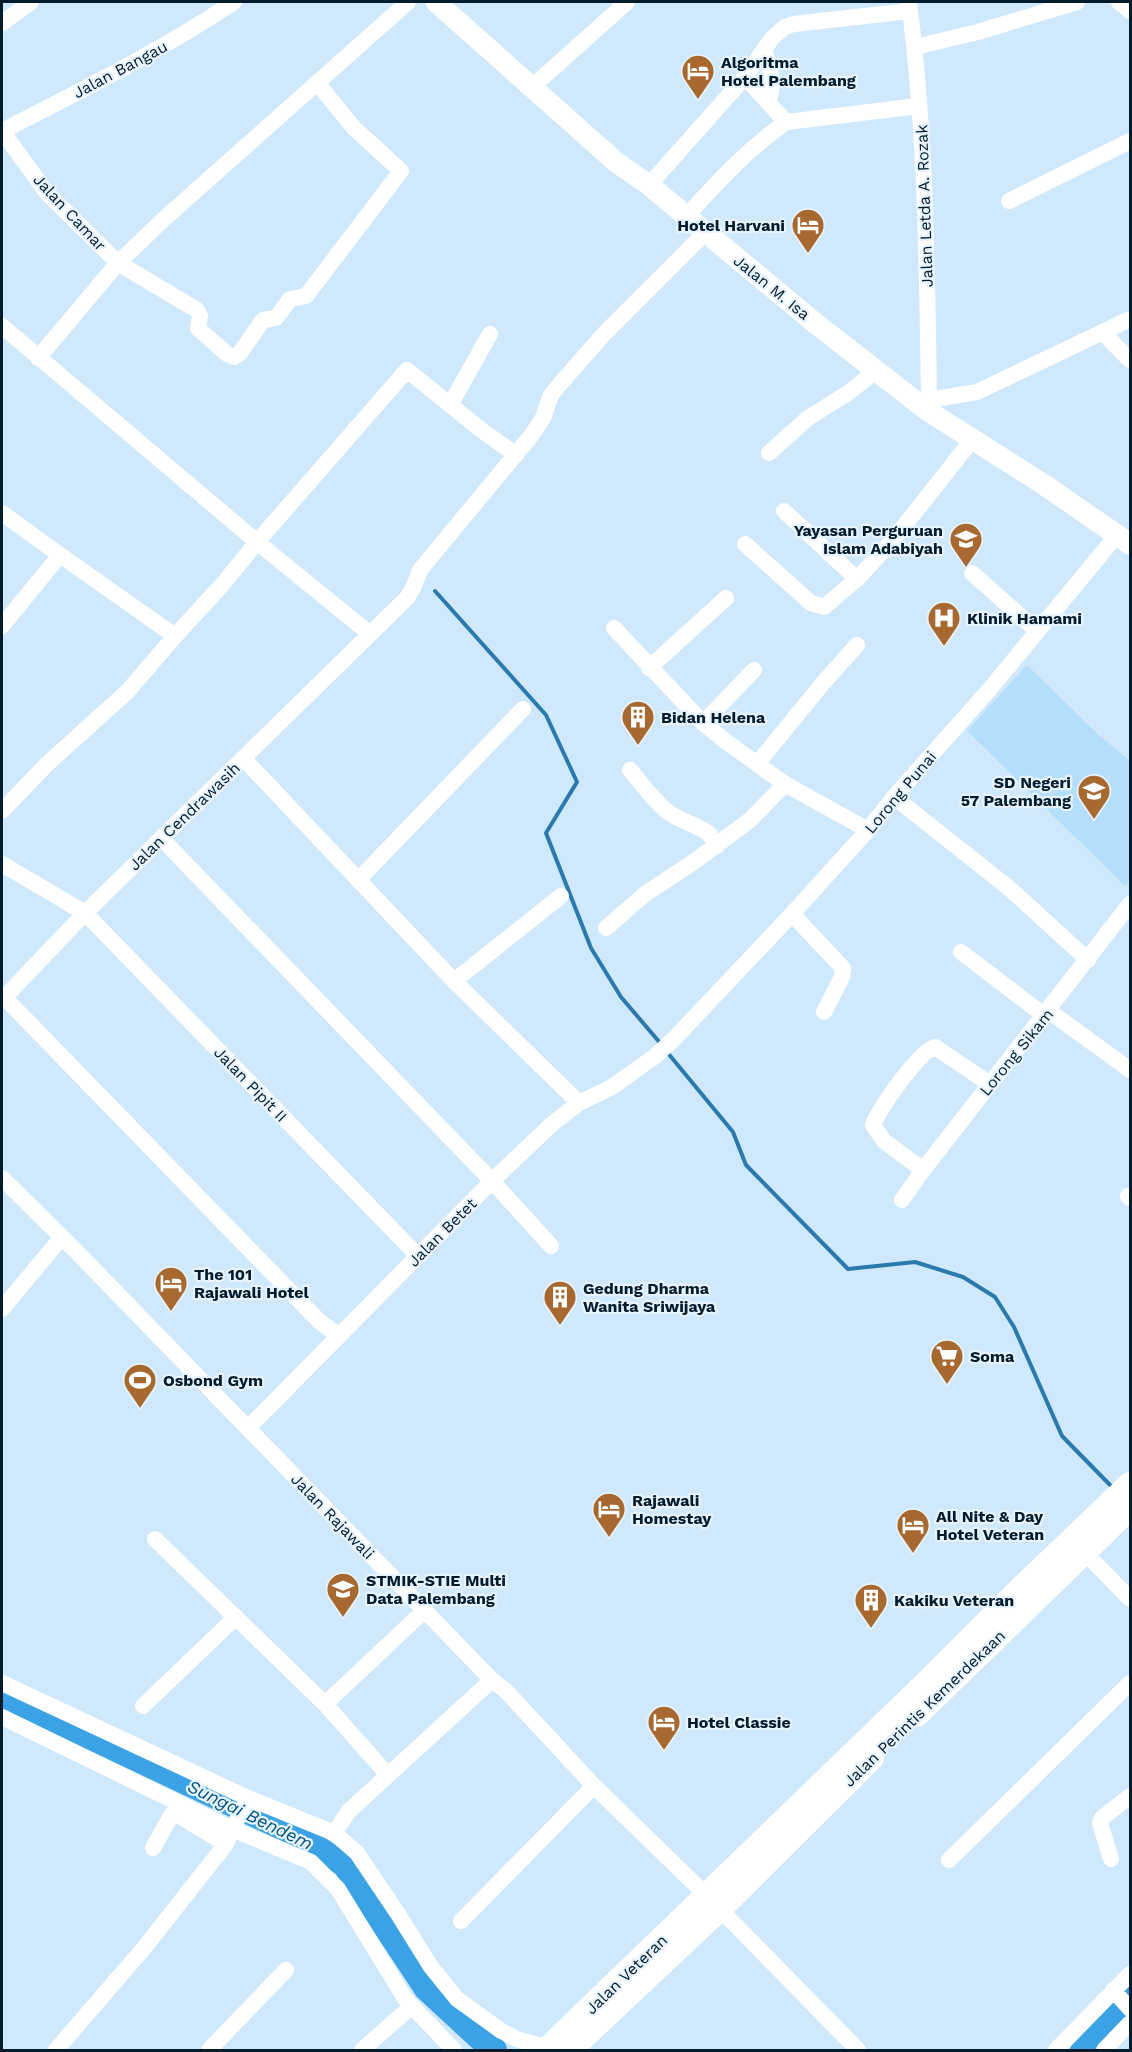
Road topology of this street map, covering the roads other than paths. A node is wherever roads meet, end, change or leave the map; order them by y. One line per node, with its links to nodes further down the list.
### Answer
1 (30, 2): 11 (street)
2 (234, 2): 20 (street, Jalan Bangau)
3 (408, 2): 15 (street)
4 (436, 2): 16 (main road, Jalan M. Isa)
5 (627, 2): 16 (street)
6 (1077, 2): 8 (street)
7 (1119, 2): 10 (street)
8 (1047, 5): 12 (street)
9 (909, 6): 12 (street, Jalan Letda A. Rozak); 13 (street)
10 (1131, 11)
11 (2, 23)
12 (915, 47): 18 (street, Jalan Letda A. Rozak)
13 (764, 49): 14 (street); 17 (street)
14 (745, 76): 17 (street); 22 (street)
15 (318, 84): 26 (street); 26 (street, Jalan Camar)
16 (531, 88): 22 (main road, Jalan M. Isa)
17 (768, 101): 19 (street)
18 (919, 106): 19 (street); 35 (street, Jalan Letda A. Rozak)
19 (786, 122): 24 (street)
20 (2, 131): 26 (street, Jalan Camar)
21 (1131, 141): 23 (street)
22 (649, 185): 24 (main road, Jalan M. Isa)
23 (1009, 201)
24 (686, 217): 25 (main road, Jalan M. Isa)
25 (705, 233): 33 (main road, Jalan M. Isa); 38 (street, Jalan Cendrawasih)
26 (118, 263): 31 (street)
27 (1131, 319): 29 (street)
28 (2, 326): 31 (street)
29 (1101, 332): 32 (street); 35 (street)
30 (490, 334): 34 (street)
31 (38, 358): 42 (street)
32 (1131, 360)
33 (876, 371): 35 (main road, Jalan M. Isa); 37 (street)
34 (450, 405): 38 (street); 42 (street)
35 (928, 405): 36 (main road, Jalan M. Isa)
36 (972, 440): 41 (main road, Jalan M. Isa); 46 (street)
37 (769, 453)
38 (516, 455): 51 (street, Jalan Cendrawasih)
39 (784, 511): 46 (street)
40 (2, 513): 44 (street)
41 (1124, 539): 50 (street, Lorong Punai)
42 (256, 542): 51 (street); 52 (street)
43 (745, 544): 46 (street)
44 (60, 555): 48 (street); 52 (street)
45 (972, 573): 50 (street)
46 (857, 579)
47 (726, 598): 54 (street)
48 (2, 626)
49 (614, 628): 54 (street)
50 (1037, 631): 62 (street, Lorong Punai)
51 (370, 634): 58 (street, Jalan Cendrawasih)
52 (175, 636): 63 (street)
53 (857, 645): 59 (street)
54 (649, 668): 57 (street)
55 (754, 669): 57 (street)
56 (523, 709): 68 (street)
57 (704, 723): 59 (street)
58 (243, 758): 65 (street, Jalan Cendrawasih); 68 (street)
59 (756, 764): 61 (street)
60 (630, 770): 66 (street)
61 (785, 784): 64 (street); 66 (street)
62 (894, 797): 64 (street, Lorong Punai); 75 (street)
63 (2, 812)
64 (868, 830): 72 (street, Lorong Punai)
65 (161, 838): 71 (street, Jalan Cendrawasih); 86 (street)
66 (717, 846): 73 (street)
67 (2, 864): 71 (street, Jalan Pipit II)
68 (358, 880): 76 (street)
69 (561, 896): 76 (street)
70 (1131, 904): 75 (street, Lorong Sikam)
71 (85, 913): 77 (street, Jalan Cendrawasih); 90 (street, Jalan Pipit II)
72 (792, 914): 78 (street); 80 (street, Lorong Punai)
73 (606, 928)
74 (961, 952): 79 (street)
75 (1088, 960): 79 (street, Lorong Sikam)
76 (454, 981): 83 (street)
77 (2, 998): 92 (street)
78 (824, 1012)
79 (1047, 1014): 81 (street); 82 (street, Lorong Sikam)
80 (654, 1057): 83 (street, Jalan Betet)
81 (1131, 1070)
82 (990, 1084): 84 (street, Lorong Sikam); 84 (street)
83 (579, 1104): 86 (street, Jalan Betet)
84 (923, 1170): 87 (street, Lorong Sikam)
85 (2, 1178): 88 (street, Jalan Rajawali)
86 (492, 1181): 89 (street); 90 (street, Jalan Betet)
87 (902, 1200)
88 (62, 1237): 91 (street); 93 (street, Jalan Rajawali)
89 (551, 1246)
90 (418, 1256): 92 (street, Jalan Betet)
91 (2, 1309)
92 (339, 1336): 93 (street, Jalan Betet)
93 (248, 1428): 100 (street, Jalan Rajawali)
94 (1131, 1484): 96 (highway)
95 (1131, 1508): 96 (highway)
96 (1108, 1519): 98 (highway, Jalan Perintis Kemerdekaan)
97 (155, 1539): 101 (street)
98 (1079, 1547): 99 (street); 117 (highway, Jalan Perintis Kemerdekaan)
99 (1131, 1599)
100 (425, 1610): 102 (street, Jalan Rajawali); 105 (street)
101 (236, 1617): 105 (street); 106 (street)
102 (492, 1680): 108 (street); 109 (street, Jalan Rajawali)
103 (2, 1683): 111 (street)
104 (1131, 1683): 116 (street)
105 (325, 1704): 108 (street)
106 (143, 1706)
107 (2, 1717): 112 (street)
108 (388, 1776): 113 (street)
109 (594, 1786): 117 (street, Jalan Rajawali); 118 (street)
110 (1131, 1796): 115 (street)
111 (247, 1801): 112 (street); 113 (street)
112 (231, 1833): 114 (street); 122 (street); 125 (street)
113 (334, 1833): 129 (street)
114 (153, 1848)
115 (1111, 1859)
116 (949, 1860)
117 (711, 1901): 129 (highway, Jalan Veteran); 130 (street, Jalan Rajawali)
118 (461, 1921)
119 (286, 1970): 126 (street)
120 (1131, 1974): 121 (street)
121 (1116, 1993): 123 (street); 131 (street)
122 (412, 2006): 127 (street); 128 (street)
123 (1131, 2009)
124 (1131, 2023): 132 (street)
125 (56, 2050)
126 (209, 2050)
127 (362, 2050)
128 (454, 2050)
129 (555, 2050)
130 (858, 2050)
131 (1056, 2050)
132 (1104, 2050)

